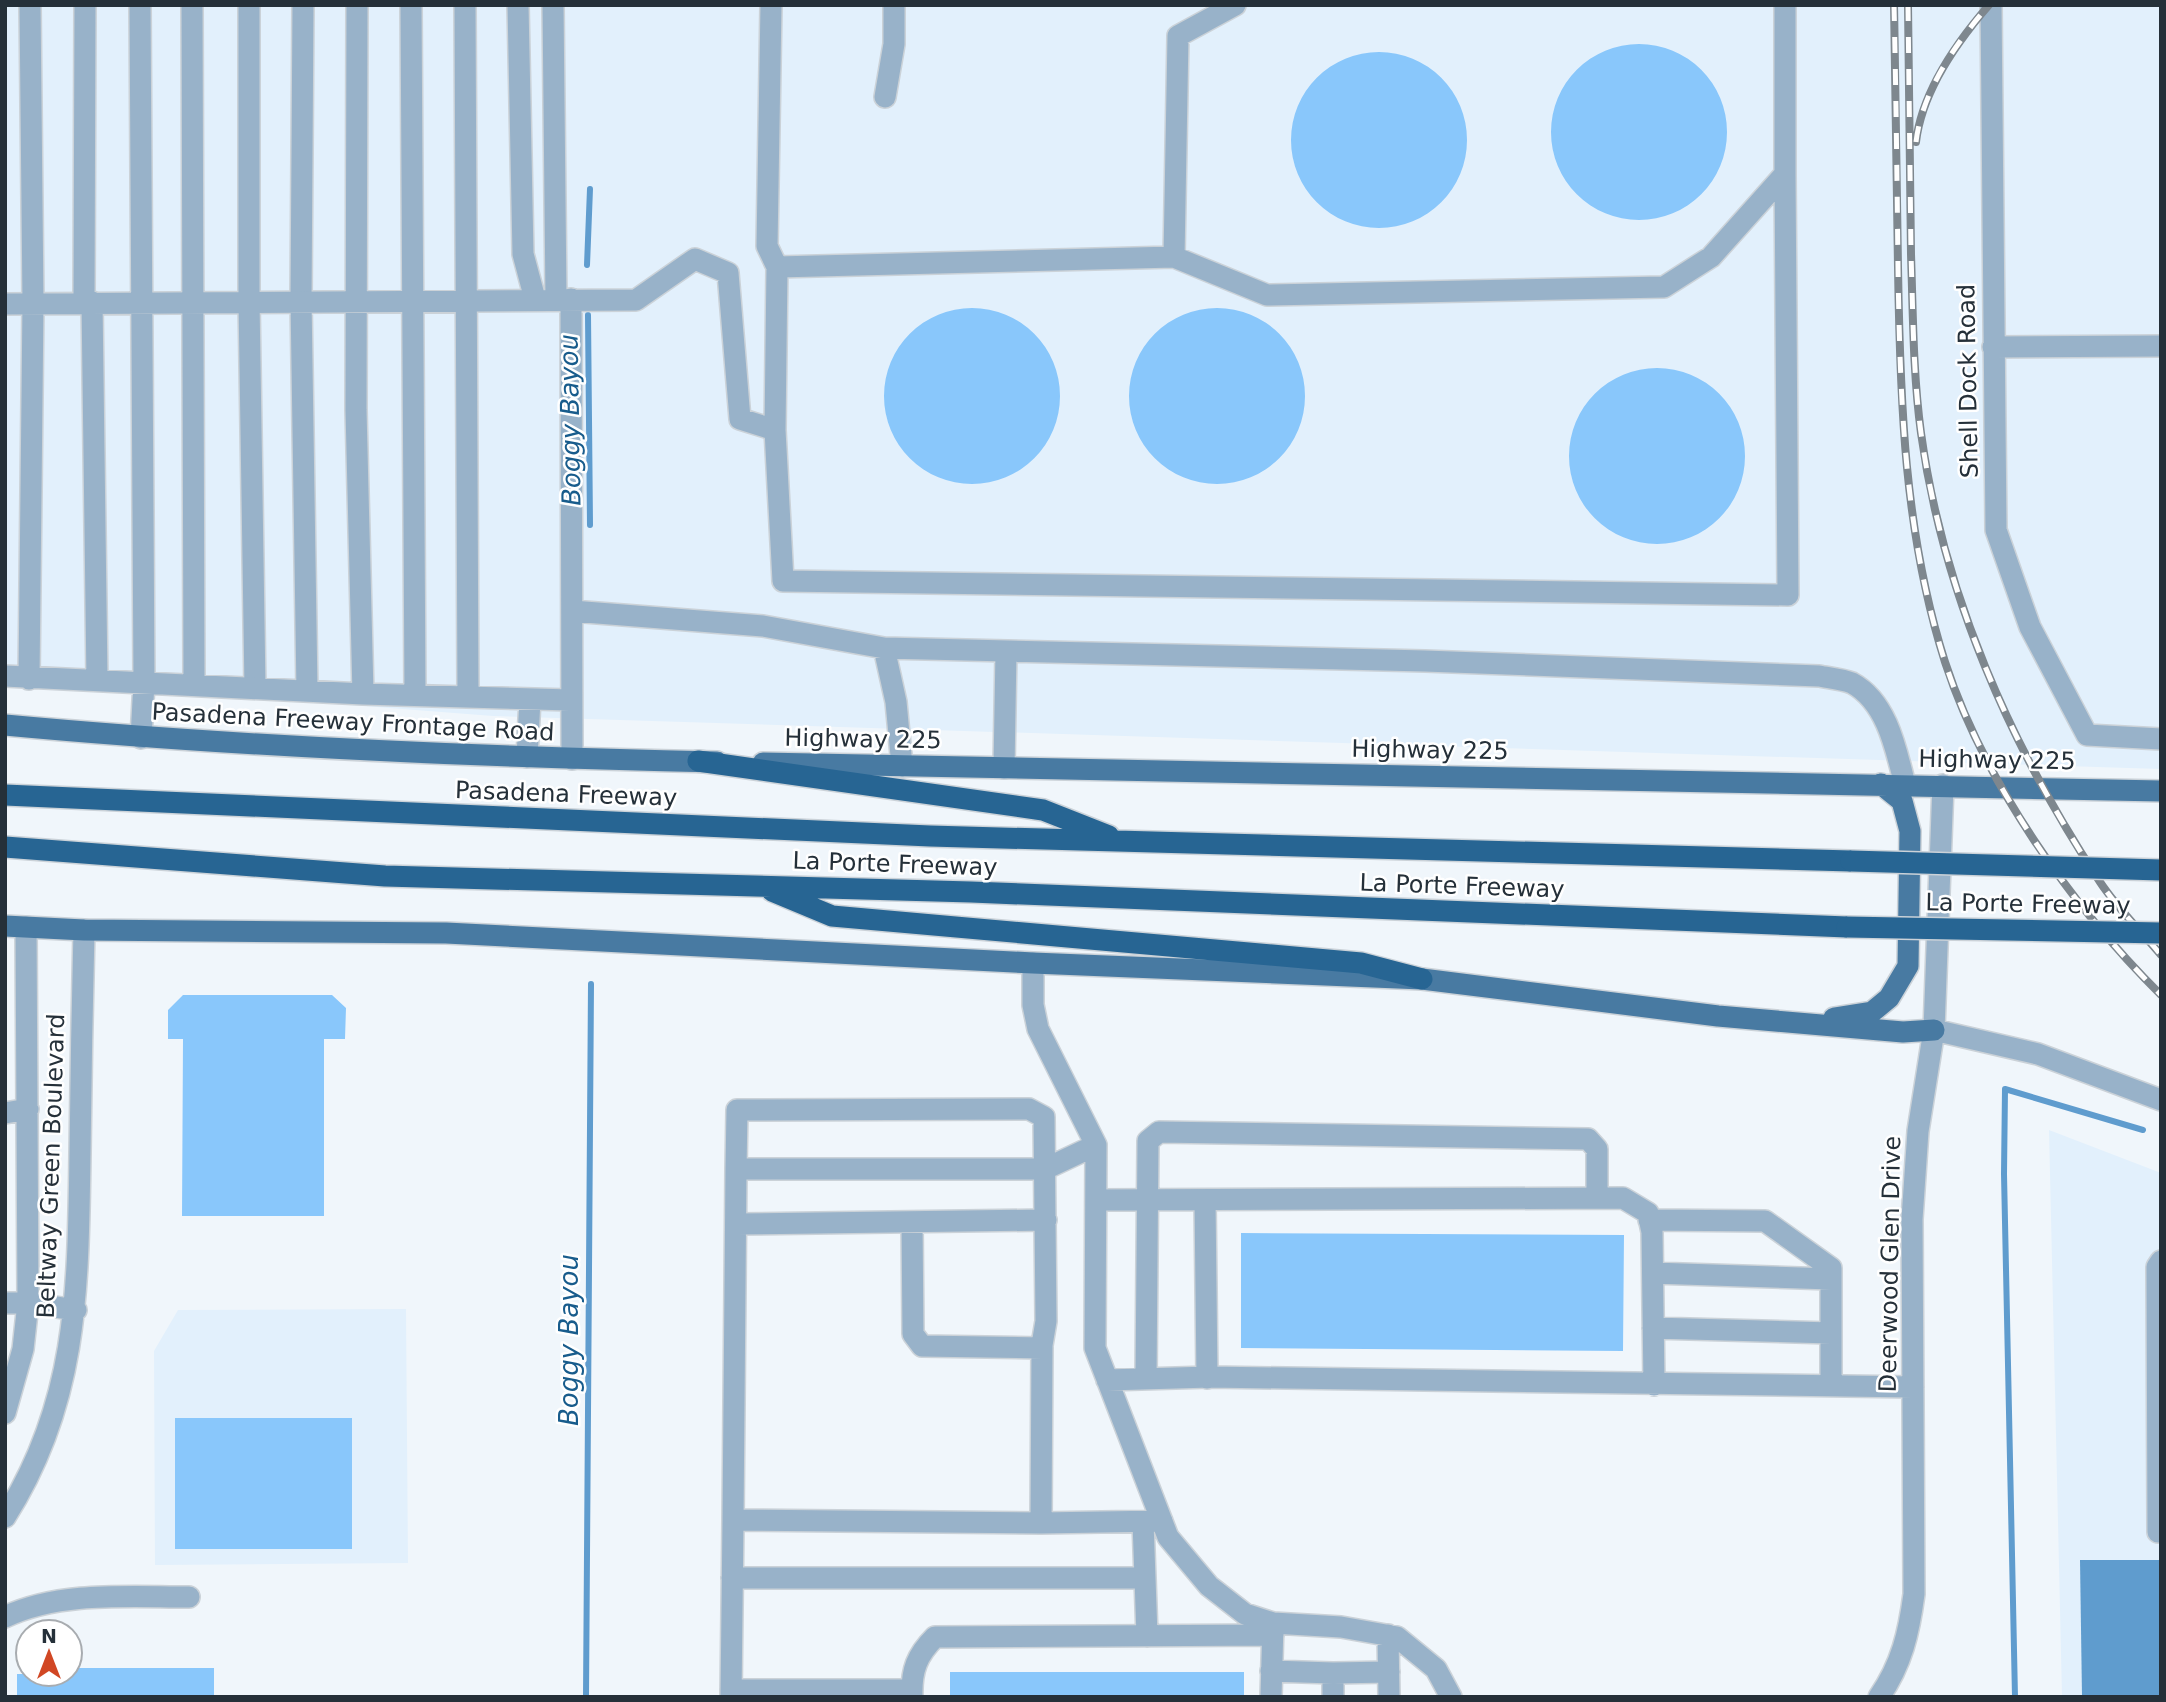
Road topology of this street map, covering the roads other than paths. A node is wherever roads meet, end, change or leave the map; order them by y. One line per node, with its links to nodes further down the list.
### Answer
1 (30, 5): 30 (street)
2 (85, 5): 29 (street)
3 (140, 5): 27 (street)
4 (192, 5): 28 (street)
5 (249, 5): 22 (street)
6 (303, 5): 23 (street)
7 (357, 5): 24 (street)
8 (411, 5): 25 (street)
9 (466, 5): 26 (street)
10 (518, 5): 21 (street)
11 (553, 5): 21 (street)
12 (771, 5): 20 (street)
13 (894, 5): 17 (street)
14 (1235, 5): 19 (street)
15 (1785, 5): 18 (street)
16 (1991, 5): 32 (street, Shell Dock Road)
17 (885, 97)
18 (1785, 174): 19 (street); 34 (street)
19 (1174, 257): 20 (street)
20 (777, 267): 34 (street)
21 (554, 299): 26 (street); 34 (street); 35 (street)
22 (249, 300): 23 (street); 28 (street); 43 (street)
23 (301, 300): 24 (street); 44 (street)
24 (357, 300): 25 (street); 45 (street)
25 (411, 300): 26 (street); 46 (street)
26 (466, 300): 47 (street)
27 (142, 301): 28 (street); 29 (street); 41 (street)
28 (195, 301): 42 (street)
29 (88, 302): 30 (street); 40 (street)
30 (33, 303): 31 (street); 39 (street)
31 (5, 304)
32 (1993, 346): 33 (street); 52 (street, Shell Dock Road)
33 (2161, 346)
34 (775, 430)
35 (572, 611): 36 (street); 49 (street)
36 (884, 648): 37 (street); 56 (street)
37 (1006, 651): 57 (street); 59 (street)
38 (5, 676): 39 (street)
39 (29, 679): 40 (street)
40 (97, 680): 41 (street)
41 (144, 682): 42 (street); 51 (street)
42 (194, 684): 43 (street)
43 (255, 688): 44 (street)
44 (307, 691): 45 (street)
45 (363, 694): 46 (street)
46 (415, 695): 47 (street)
47 (468, 697): 48 (street)
48 (530, 699): 49 (street); 53 (street)
49 (570, 700): 54 (street)
50 (5, 725): 51 (main road, Pasadena Freeway Frontage Road)
51 (141, 738): 53 (main road, Pasadena Freeway Frontage Road)
52 (2161, 739)
53 (527, 757): 54 (main road, Pasadena Freeway Frontage Road)
54 (572, 759): 55 (main road, Pasadena Freeway Frontage Road)
55 (698, 761): 56 (main road, Highway 225); 63 (highway)
56 (902, 766): 57 (main road, Highway 225)
57 (1004, 768): 58 (main road, Highway 225)
58 (1881, 784): 59 (main road, Highway 225); 72 (main road)
59 (1905, 785): 60 (main road, Highway 225)
60 (1943, 785): 61 (main road, Highway 225); 73 (street, Deerwood Glen Drive)
61 (2161, 791)
62 (5, 795): 63 (highway, Pasadena Freeway)
63 (1124, 842): 65 (highway, La Porte Freeway, bridge)
64 (5, 847): 66 (highway)
65 (2161, 870)
66 (761, 886): 69 (highway, La Porte Freeway, bridge); 71 (highway)
67 (16, 927): 68 (main road); 75 (street, Beltway Green Boulevard)
68 (83, 930): 70 (main road); 93 (street, Beltway Green Boulevard)
69 (2161, 933)
70 (1033, 963): 71 (main road); 77 (street)
71 (1422, 979): 72 (main road)
72 (1798, 1023): 73 (main road)
73 (1934, 1030): 74 (street); 102 (street, Deerwood Glen Drive)
74 (2161, 1100)
75 (28, 1109): 76 (street); 92 (street, Beltway Green Boulevard)
76 (5, 1113)
77 (1096, 1145): 79 (street); 81 (street)
78 (736, 1168): 79 (street); 79 (street); 87 (street)
79 (1045, 1168): 84 (street)
80 (1597, 1198): 82 (street); 83 (street); 85 (street)
81 (1096, 1200): 82 (street); 99 (street)
82 (1147, 1200): 83 (street); 98 (street)
83 (1205, 1200): 97 (street)
84 (1046, 1220): 86 (street); 96 (street)
85 (1649, 1220): 89 (street); 90 (street)
86 (912, 1222): 87 (street); 96 (street)
87 (736, 1224): 105 (street)
88 (2161, 1261): 108 (street)
89 (1653, 1273): 90 (street); 94 (street)
90 (1831, 1279): 95 (street)
91 (5, 1303): 92 (street)
92 (28, 1303): 93 (street); 103 (street, Beltway Green Boulevard)
93 (76, 1310): 104 (street, Beltway Green Boulevard)
94 (1653, 1328): 95 (street); 100 (street)
95 (1831, 1333): 101 (street)
96 (1042, 1348): 107 (street)
97 (1207, 1378): 98 (street); 100 (street)
98 (1146, 1379): 99 (street)
99 (1107, 1381): 106 (street)
100 (1654, 1385): 101 (street)
101 (1831, 1385): 102 (street)
102 (1913, 1387): 125 (street, Deerwood Glen Drive)
103 (5, 1413)
104 (5, 1517)
105 (733, 1520): 107 (street); 109 (street)
106 (1152, 1521): 107 (street); 110 (street); 113 (street)
107 (1041, 1523)
108 (2158, 1532)
109 (732, 1578): 110 (street); 120 (street)
110 (1145, 1578): 115 (street)
111 (189, 1597): 112 (street)
112 (5, 1617)
113 (1273, 1629): 114 (street); 115 (street); 116 (street)
114 (1388, 1635): 117 (street); 124 (street)
115 (1147, 1636): 119 (street)
116 (1271, 1671): 118 (street); 121 (street)
117 (1389, 1672): 118 (street); 123 (street)
118 (1333, 1673): 122 (street)
119 (912, 1693): 120 (street)
120 (731, 1694)
121 (1271, 1697)
122 (1333, 1697)
123 (1389, 1697)
124 (1451, 1697)
125 (1879, 1697)

